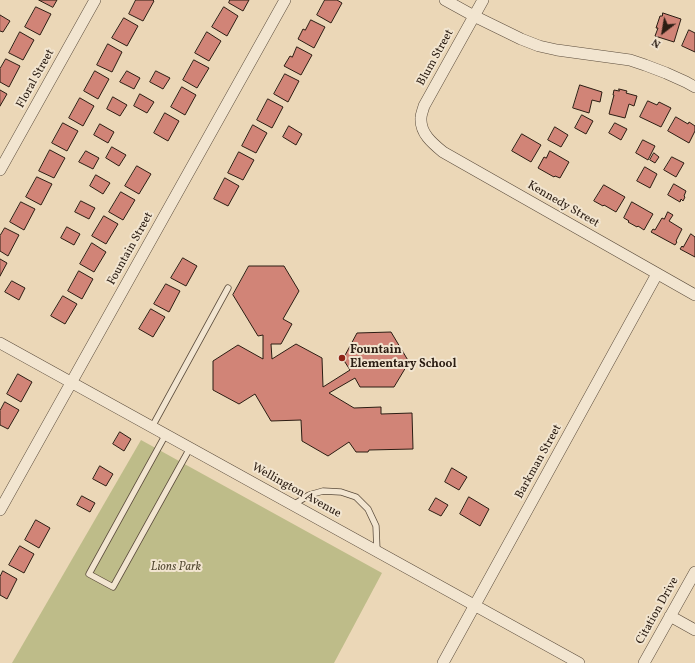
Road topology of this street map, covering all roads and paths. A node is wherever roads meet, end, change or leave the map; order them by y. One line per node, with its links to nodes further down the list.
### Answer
1 (95, 0): 8 (street, Floral Street)
2 (285, 0): 13 (street, Fountain Street)
3 (445, 0): 5 (street)
4 (483, 0): 5 (street, Blum Street)
5 (474, 16): 6 (street); 7 (street, Blum Street)
6 (695, 87)
7 (423, 131): 9 (street, Kennedy Street)
8 (0, 170)
9 (657, 274): 11 (street, Kennedy Street); 21 (street, Barkman Street)
10 (228, 288): 14 (lane)
11 (695, 295)
12 (0, 343): 13 (street, Wellington Avenue)
13 (71, 382): 14 (street, Wellington Avenue); 18 (street, Fountain Street)
14 (152, 427): 15 (street, Wellington Avenue)
15 (166, 434): 16 (street, Wellington Avenue); 16 (lane)
16 (190, 448): 17 (street, Wellington Avenue)
17 (293, 505): 19 (street, Wellington Avenue); 19 (lane)
18 (0, 510)
19 (377, 551): 21 (street, Wellington Avenue)
20 (695, 572): 22 (street, Citation Drive)
21 (475, 605): 24 (street, Barkman Street); 25 (street, Wellington Avenue)
22 (670, 616): 23 (street); 26 (street, Citation Drive)
23 (695, 630)
24 (443, 663)
25 (579, 663)
26 (644, 663)

